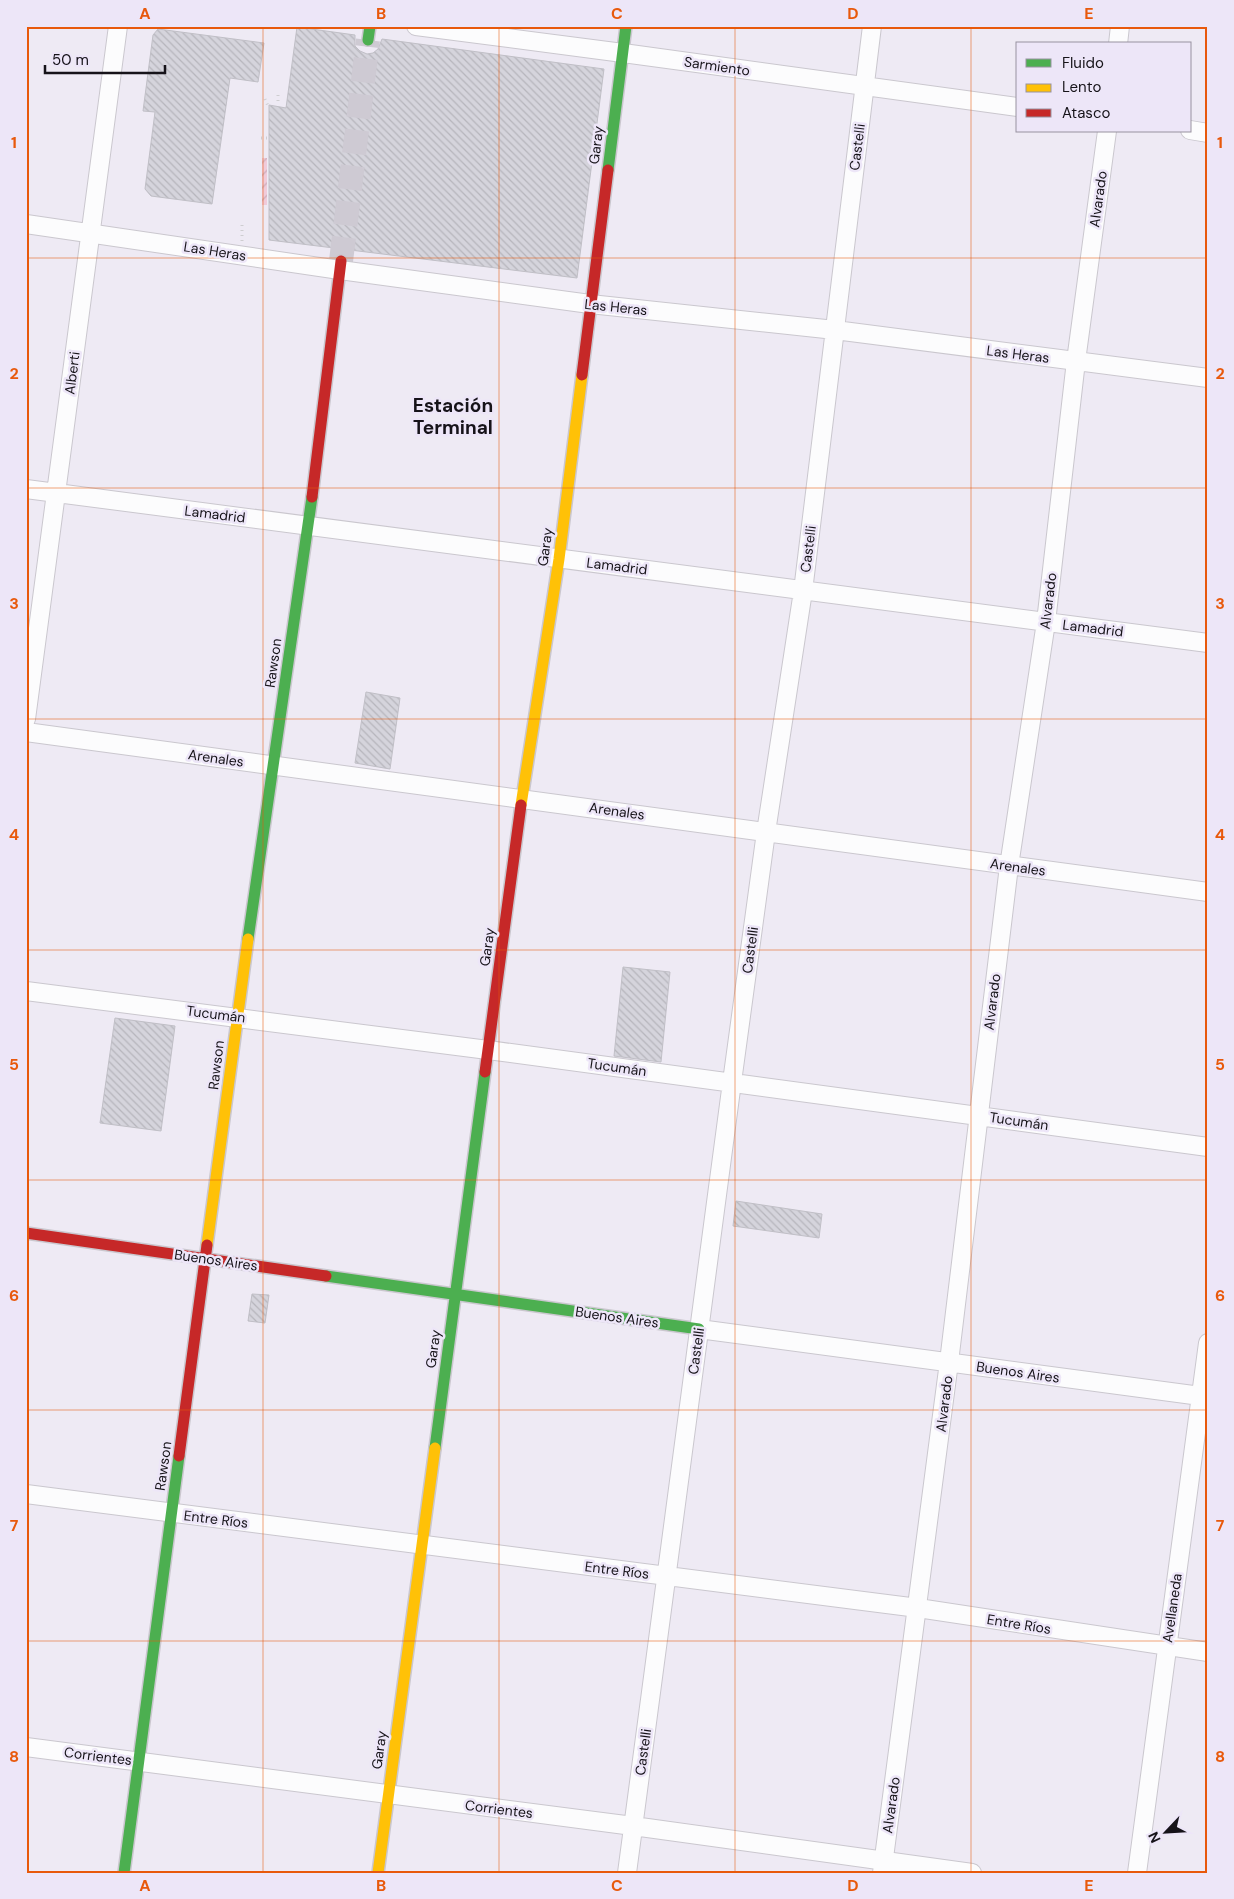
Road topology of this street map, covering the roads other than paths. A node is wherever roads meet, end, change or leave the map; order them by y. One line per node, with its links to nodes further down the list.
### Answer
1 (118, 26): 16 (street, Alberti)
2 (370, 26): 7 (street)
3 (416, 26): 9 (street, Sarmiento)
4 (626, 26): 9 (street, Garay)
5 (872, 26): 10 (street, Castelli)
6 (1120, 26): 8 (street)
7 (368, 40)
8 (1118, 42)
9 (623, 53): 10 (street, Sarmiento); 18 (street, Garay)
10 (864, 87): 11 (street, Sarmiento); 19 (street, Castelli)
11 (1016, 107)
12 (1192, 130): 14 (street)
13 (1107, 132): 20 (street, Alvarado)
14 (1208, 132)
15 (26, 224): 16 (street, Las Heras)
16 (90, 232): 17 (street, Las Heras); 23 (street, Alberti)
17 (340, 266): 18 (street, Las Heras); 24 (street, Rawson)
18 (590, 304): 19 (street, Las Heras); 25 (street, Garay)
19 (835, 330): 20 (street, Las Heras); 26 (street, Castelli)
20 (1076, 361): 21 (street, Las Heras); 27 (street, Alvarado)
21 (1208, 378)
22 (26, 489): 23 (street, Lamadrid)
23 (57, 493): 24 (street, Lamadrid); 29 (street, Alberti)
24 (308, 526): 25 (street, Lamadrid); 31 (street, Rawson)
25 (559, 559): 26 (street, Lamadrid); 32 (street, Garay)
26 (803, 590): 27 (street, Lamadrid); 33 (street, Castelli)
27 (1046, 622): 28 (street, Lamadrid); 34 (street, Alvarado)
28 (1208, 643)
29 (26, 719)
30 (26, 732): 31 (street, Arenales)
31 (273, 765): 32 (street, Arenales); 37 (street, Rawson)
32 (522, 799): 33 (street, Arenales); 38 (street, Garay)
33 (766, 832): 34 (street, Arenales); 39 (street, Castelli)
34 (1009, 866): 35 (street, Arenales); 40 (street, Alvarado)
35 (1208, 892)
36 (26, 990): 37 (street, Tucumán)
37 (237, 1017): 38 (street, Tucumán); 43 (street, Rawson)
38 (488, 1050): 39 (street, Tucumán); 44 (street, Garay)
39 (732, 1082): 40 (street, Tucumán); 45 (street, Castelli)
40 (978, 1115): 41 (street, Tucumán); 47 (street, Alvarado)
41 (1208, 1147)
42 (26, 1233): 43 (street, Buenos Aires)
43 (206, 1259): 44 (street, Buenos Aires); 50 (street, Rawson)
44 (456, 1294): 45 (street, Buenos Aires); 51 (street, Garay)
45 (699, 1328): 47 (street, Buenos Aires); 52 (street, Castelli)
46 (1208, 1343): 48 (street, Avellaneda)
47 (949, 1362): 48 (street, Buenos Aires); 53 (street, Alvarado)
48 (1204, 1397): 54 (street, Avellaneda)
49 (26, 1494): 50 (street, Entre Ríos)
50 (172, 1513): 51 (street, Entre Ríos); 57 (street, Rawson)
51 (422, 1545): 52 (street, Entre Ríos); 58 (street, Garay)
52 (666, 1576): 53 (street, Entre Ríos); 59 (street, Castelli)
53 (918, 1608): 54 (street, Entre Ríos); 60 (street, Alvarado)
54 (1167, 1646): 55 (street, Entre Ríos); 65 (street, Avellaneda)
55 (1208, 1652)
56 (26, 1747): 57 (street, Corrientes)
57 (139, 1762): 58 (street, Corrientes); 61 (street, Rawson)
58 (388, 1794): 59 (street, Corrientes); 62 (street, Garay)
59 (633, 1826): 60 (street, Corrientes); 63 (street, Castelli)
60 (883, 1867): 64 (street, Corrientes)
61 (124, 1873)
62 (378, 1873)
63 (626, 1873)
64 (972, 1873)
65 (1137, 1873)

